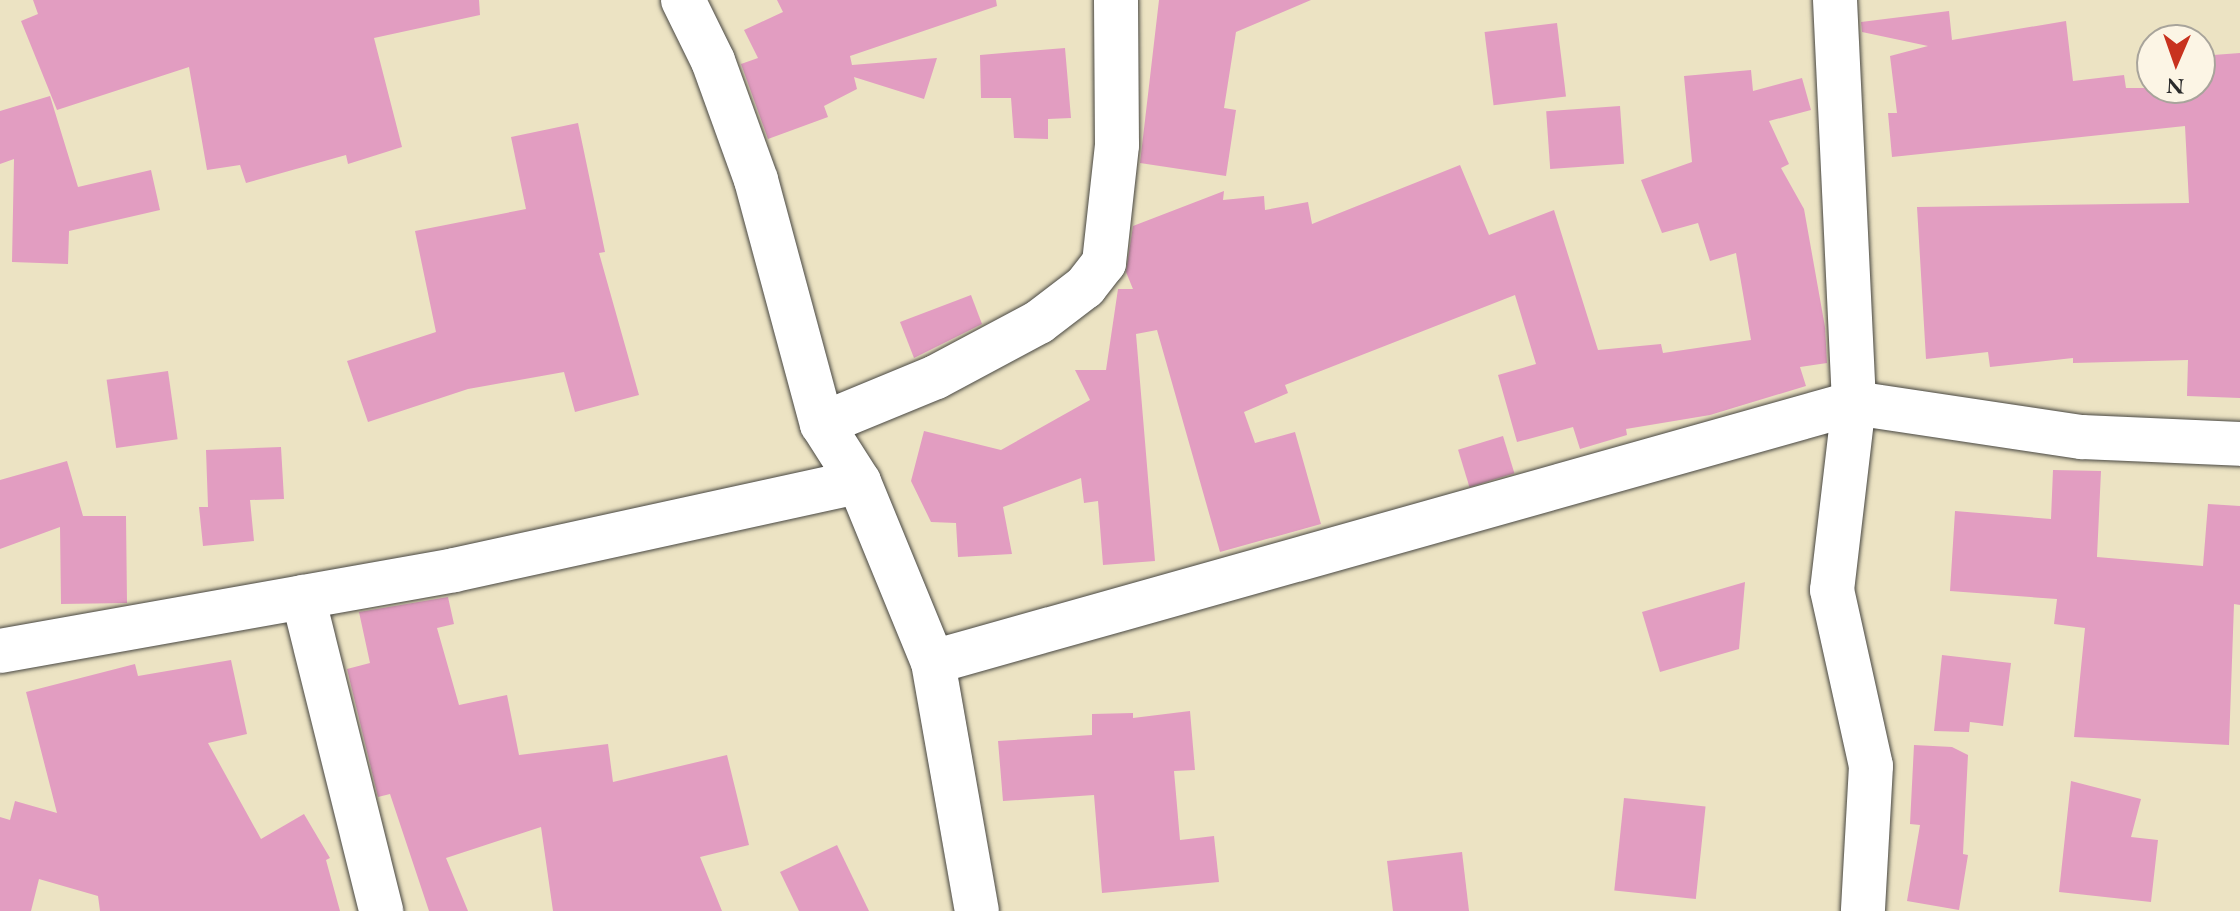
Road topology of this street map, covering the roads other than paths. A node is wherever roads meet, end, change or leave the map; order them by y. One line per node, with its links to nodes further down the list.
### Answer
1 (683, 0): 5 (street)
2 (1116, 0): 5 (street)
3 (1835, 0): 4 (street)
4 (1854, 403): 6 (street); 10 (street); 13 (street)
5 (822, 424): 7 (street)
6 (2240, 444)
7 (859, 482): 8 (street); 10 (street)
8 (303, 597): 9 (street); 11 (street)
9 (0, 651)
10 (933, 662): 12 (street)
11 (381, 911)
12 (977, 911)
13 (1863, 911)

